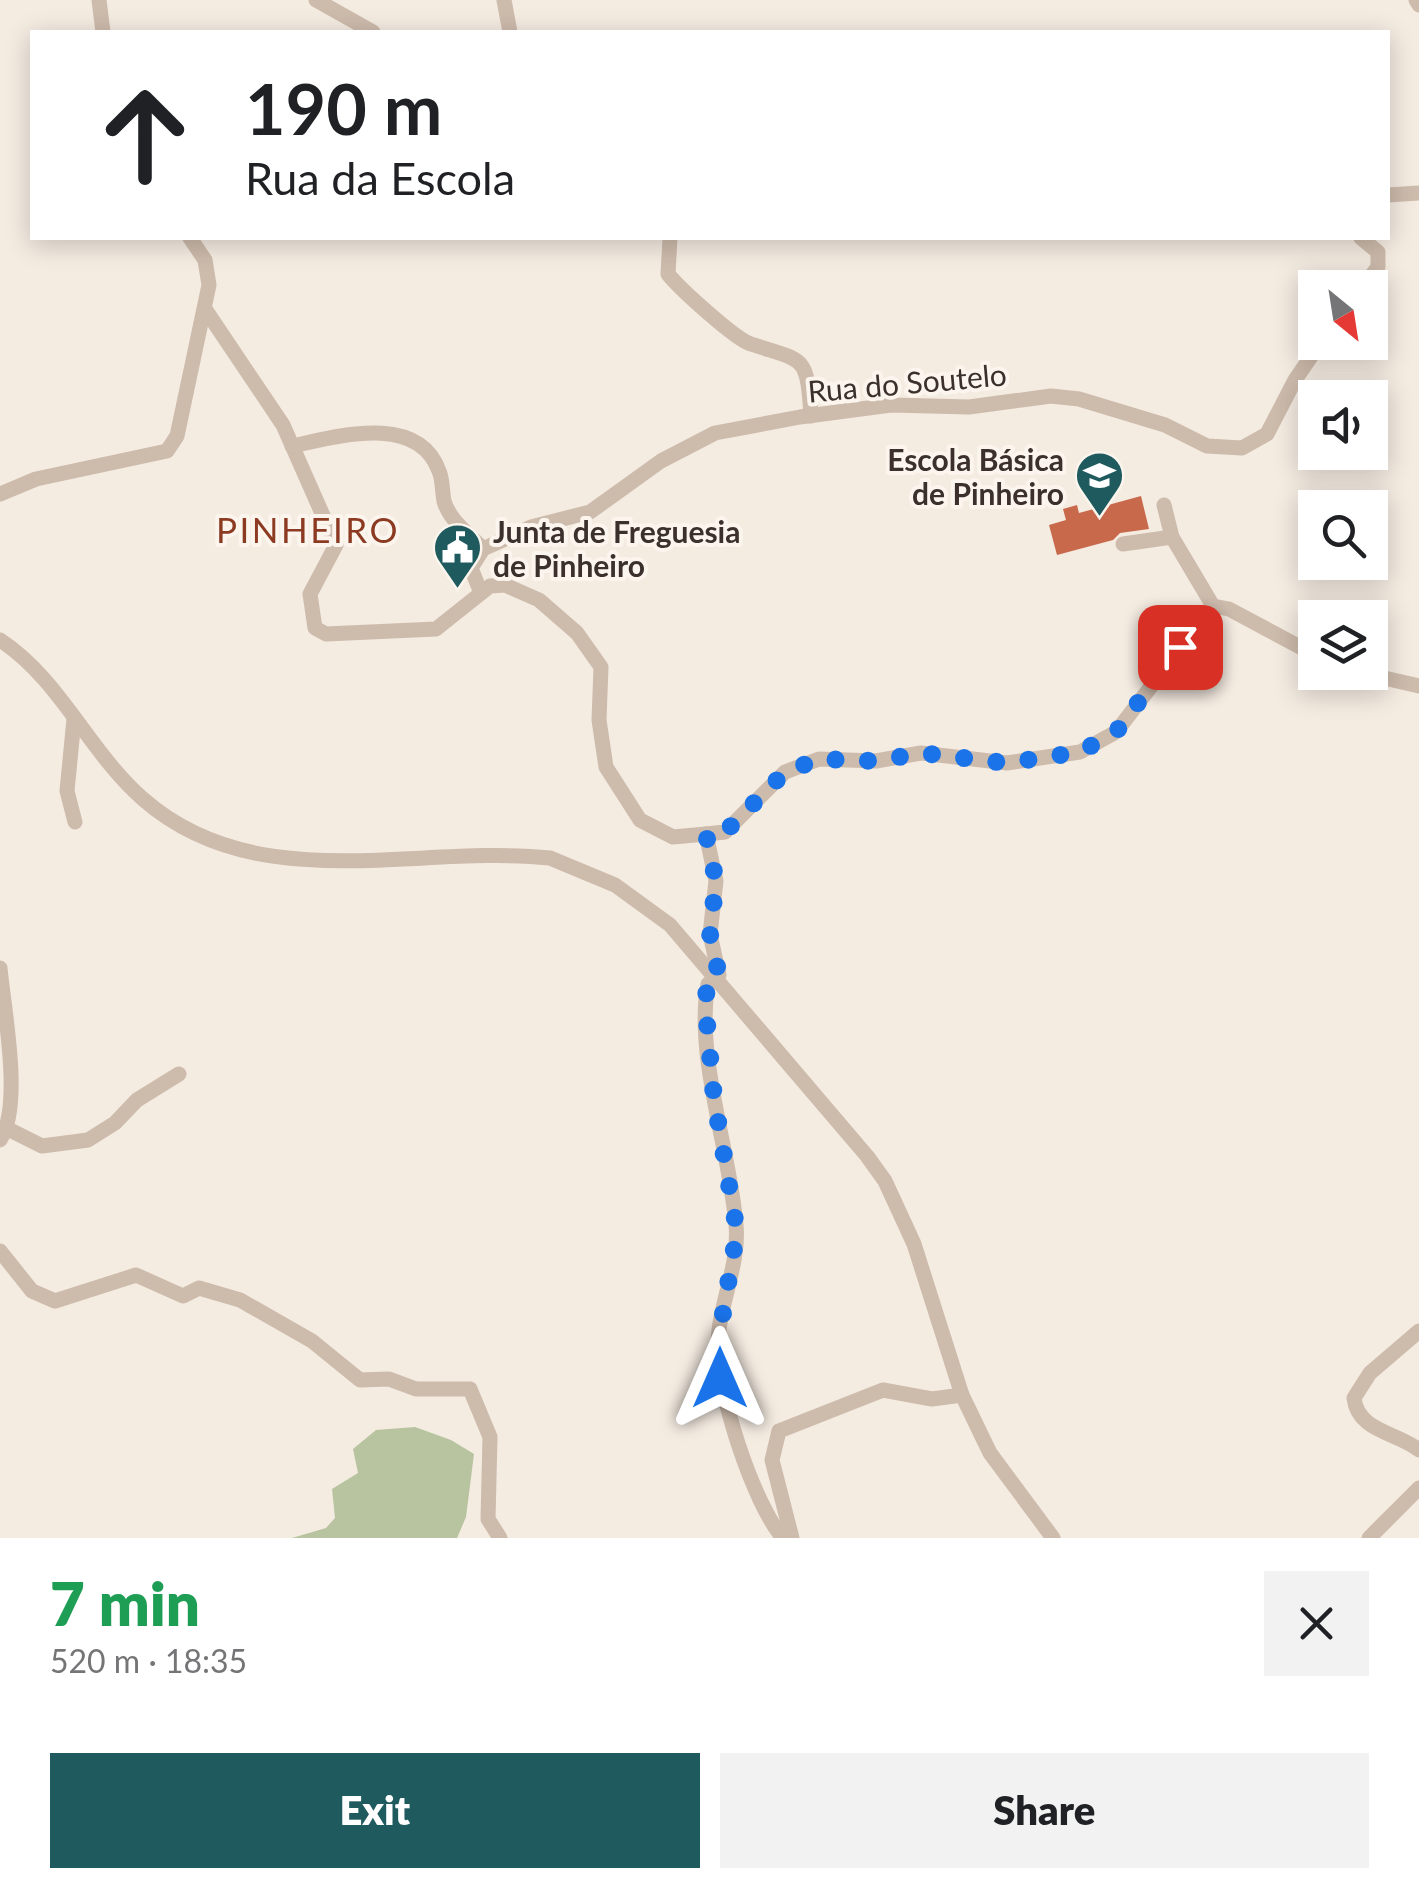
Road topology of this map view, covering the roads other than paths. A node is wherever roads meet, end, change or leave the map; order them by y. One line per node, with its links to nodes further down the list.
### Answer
1 (100, 0): 4 (street)
2 (316, 0): 5 (street)
3 (504, 0): 6 (street)
4 (103, 30)
5 (370, 30)
6 (510, 30)
7 (1419, 194): 8 (street)
8 (1390, 196)
9 (191, 240): 13 (street)
10 (670, 240): 15 (street)
11 (1363, 240): 12 (street)
12 (1376, 270)
13 (205, 310): 16 (street); 17 (street)
14 (1310, 360): 15 (street, Rua do Soutelo)
15 (811, 416): 21 (street, Rua do Soutelo)
16 (292, 446): 21 (street); 22 (street)
17 (0, 494)
18 (1164, 505): 19 (street)
19 (1172, 538): 20 (street); 23 (street)
20 (1123, 544)
21 (483, 549): 22 (street)
22 (482, 594): 30 (street)
23 (1213, 606): 25 (street); 30 (street)
24 (0, 640): 28 (street)
25 (1298, 646)
26 (1388, 679): 27 (street)
27 (1419, 686)
28 (74, 719): 29 (street); 32 (street)
29 (75, 822)
30 (706, 834): 32 (street)
31 (0, 968): 34 (street)
32 (714, 980): 37 (street); 41 (street)
33 (178, 1074): 34 (street)
34 (4, 1134)
35 (0, 1250): 40 (street)
36 (1419, 1331): 38 (street)
37 (962, 1395): 42 (street); 43 (street)
38 (1419, 1450)
39 (1419, 1488): 44 (street)
40 (500, 1538)
41 (783, 1538)
42 (792, 1538)
43 (1053, 1538)
44 (1369, 1538)

